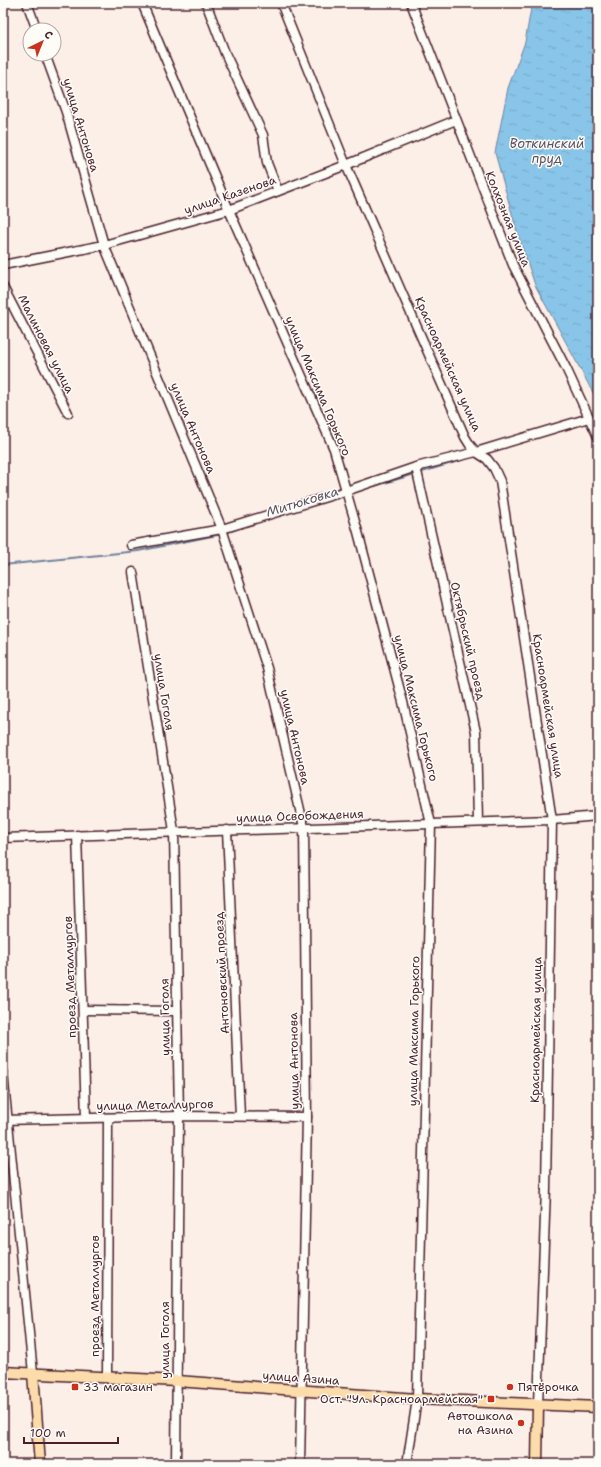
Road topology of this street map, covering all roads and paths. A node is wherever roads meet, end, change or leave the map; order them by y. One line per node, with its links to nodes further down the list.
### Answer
1 (27, 3): 6 (street)
2 (142, 3): 11 (street, улица Максима Горького)
3 (206, 3): 10 (street)
4 (281, 3): 9 (street, Красноармейская улица)
5 (411, 3): 8 (street, Колхозная улица)
6 (33, 22)
7 (48, 62): 12 (street, улица Антонова)
8 (456, 120): 9 (street, улица Казенова); 16 (street, Колхозная улица)
9 (346, 165): 10 (street, улица Казенова); 18 (street, Красноармейская улица)
10 (278, 191): 11 (street, улица Казенова)
11 (229, 210): 12 (street, улица Казенова); 20 (street, улица Максима Горького)
12 (104, 245): 13 (street, улица Казенова); 21 (street, улица Антонова)
13 (3, 265)
14 (3, 287): 15 (street, Малиновая улица)
15 (68, 413)
16 (589, 418): 17 (street, Колхозная улица); 18 (street)
17 (598, 437)
18 (476, 452): 19 (street); 25 (street, Красноармейская улица)
19 (416, 467): 20 (street); 26 (street, Октябрьский проезд)
20 (347, 493): 21 (street); 27 (street, улица Максима Горького)
21 (223, 532): 22 (street); 28 (street, улица Антонова)
22 (131, 545)
23 (134, 572): 30 (street, улица Гоголя)
24 (598, 816): 25 (street, улица Освобождения)
25 (552, 820): 26 (street, улица Освобождения); 48 (street, Красноармейская улица)
26 (478, 822): 27 (street, улица Освобождения)
27 (432, 824): 28 (street, улица Освобождения); 47 (street, улица Максима Горького)
28 (304, 827): 29 (street, улица Освобождения); 38 (street, улица Антонова)
29 (227, 830): 30 (street, улица Освобождения); 37 (street, Антоновский проезд)
30 (174, 831): 31 (street, улица Освобождения); 34 (street, улица Гоголя)
31 (77, 835): 32 (street, улица Освобождения); 33 (street, проезд Металлургов)
32 (3, 838)
33 (83, 1010): 34 (street); 39 (street, проезд Металлургов)
34 (177, 1011): 36 (street, улица Гоголя)
35 (3, 1074): 41 (street)
36 (179, 1116): 37 (street, улица Металлургов); 40 (street, улица Металлургов); 45 (street, улица Гоголя)
37 (240, 1116): 38 (street, улица Металлургов)
38 (307, 1117): 46 (street, улица Антонова)
39 (86, 1118): 40 (street, улица Металлургов); 41 (street, улица Металлургов)
40 (108, 1118): 44 (street, проезд Металлургов)
41 (5, 1120): 43 (street)
42 (3, 1372): 43 (main road, улица Азина)
43 (33, 1373): 44 (main road, улица Азина); 50 (main road)
44 (107, 1378): 45 (main road, улица Азина)
45 (177, 1381): 46 (main road, улица Азина); 51 (street, улица Гоголя)
46 (302, 1392): 47 (main road, улица Азина); 52 (street, улица Антонова)
47 (416, 1400): 48 (main road, улица Азина); 53 (street, улица Максима Горького)
48 (538, 1404): 49 (main road, улица Азина); 54 (main road, Красноармейская улица)
49 (598, 1407)
50 (40, 1464)
51 (176, 1464)
52 (300, 1464)
53 (407, 1464)
54 (537, 1464)

